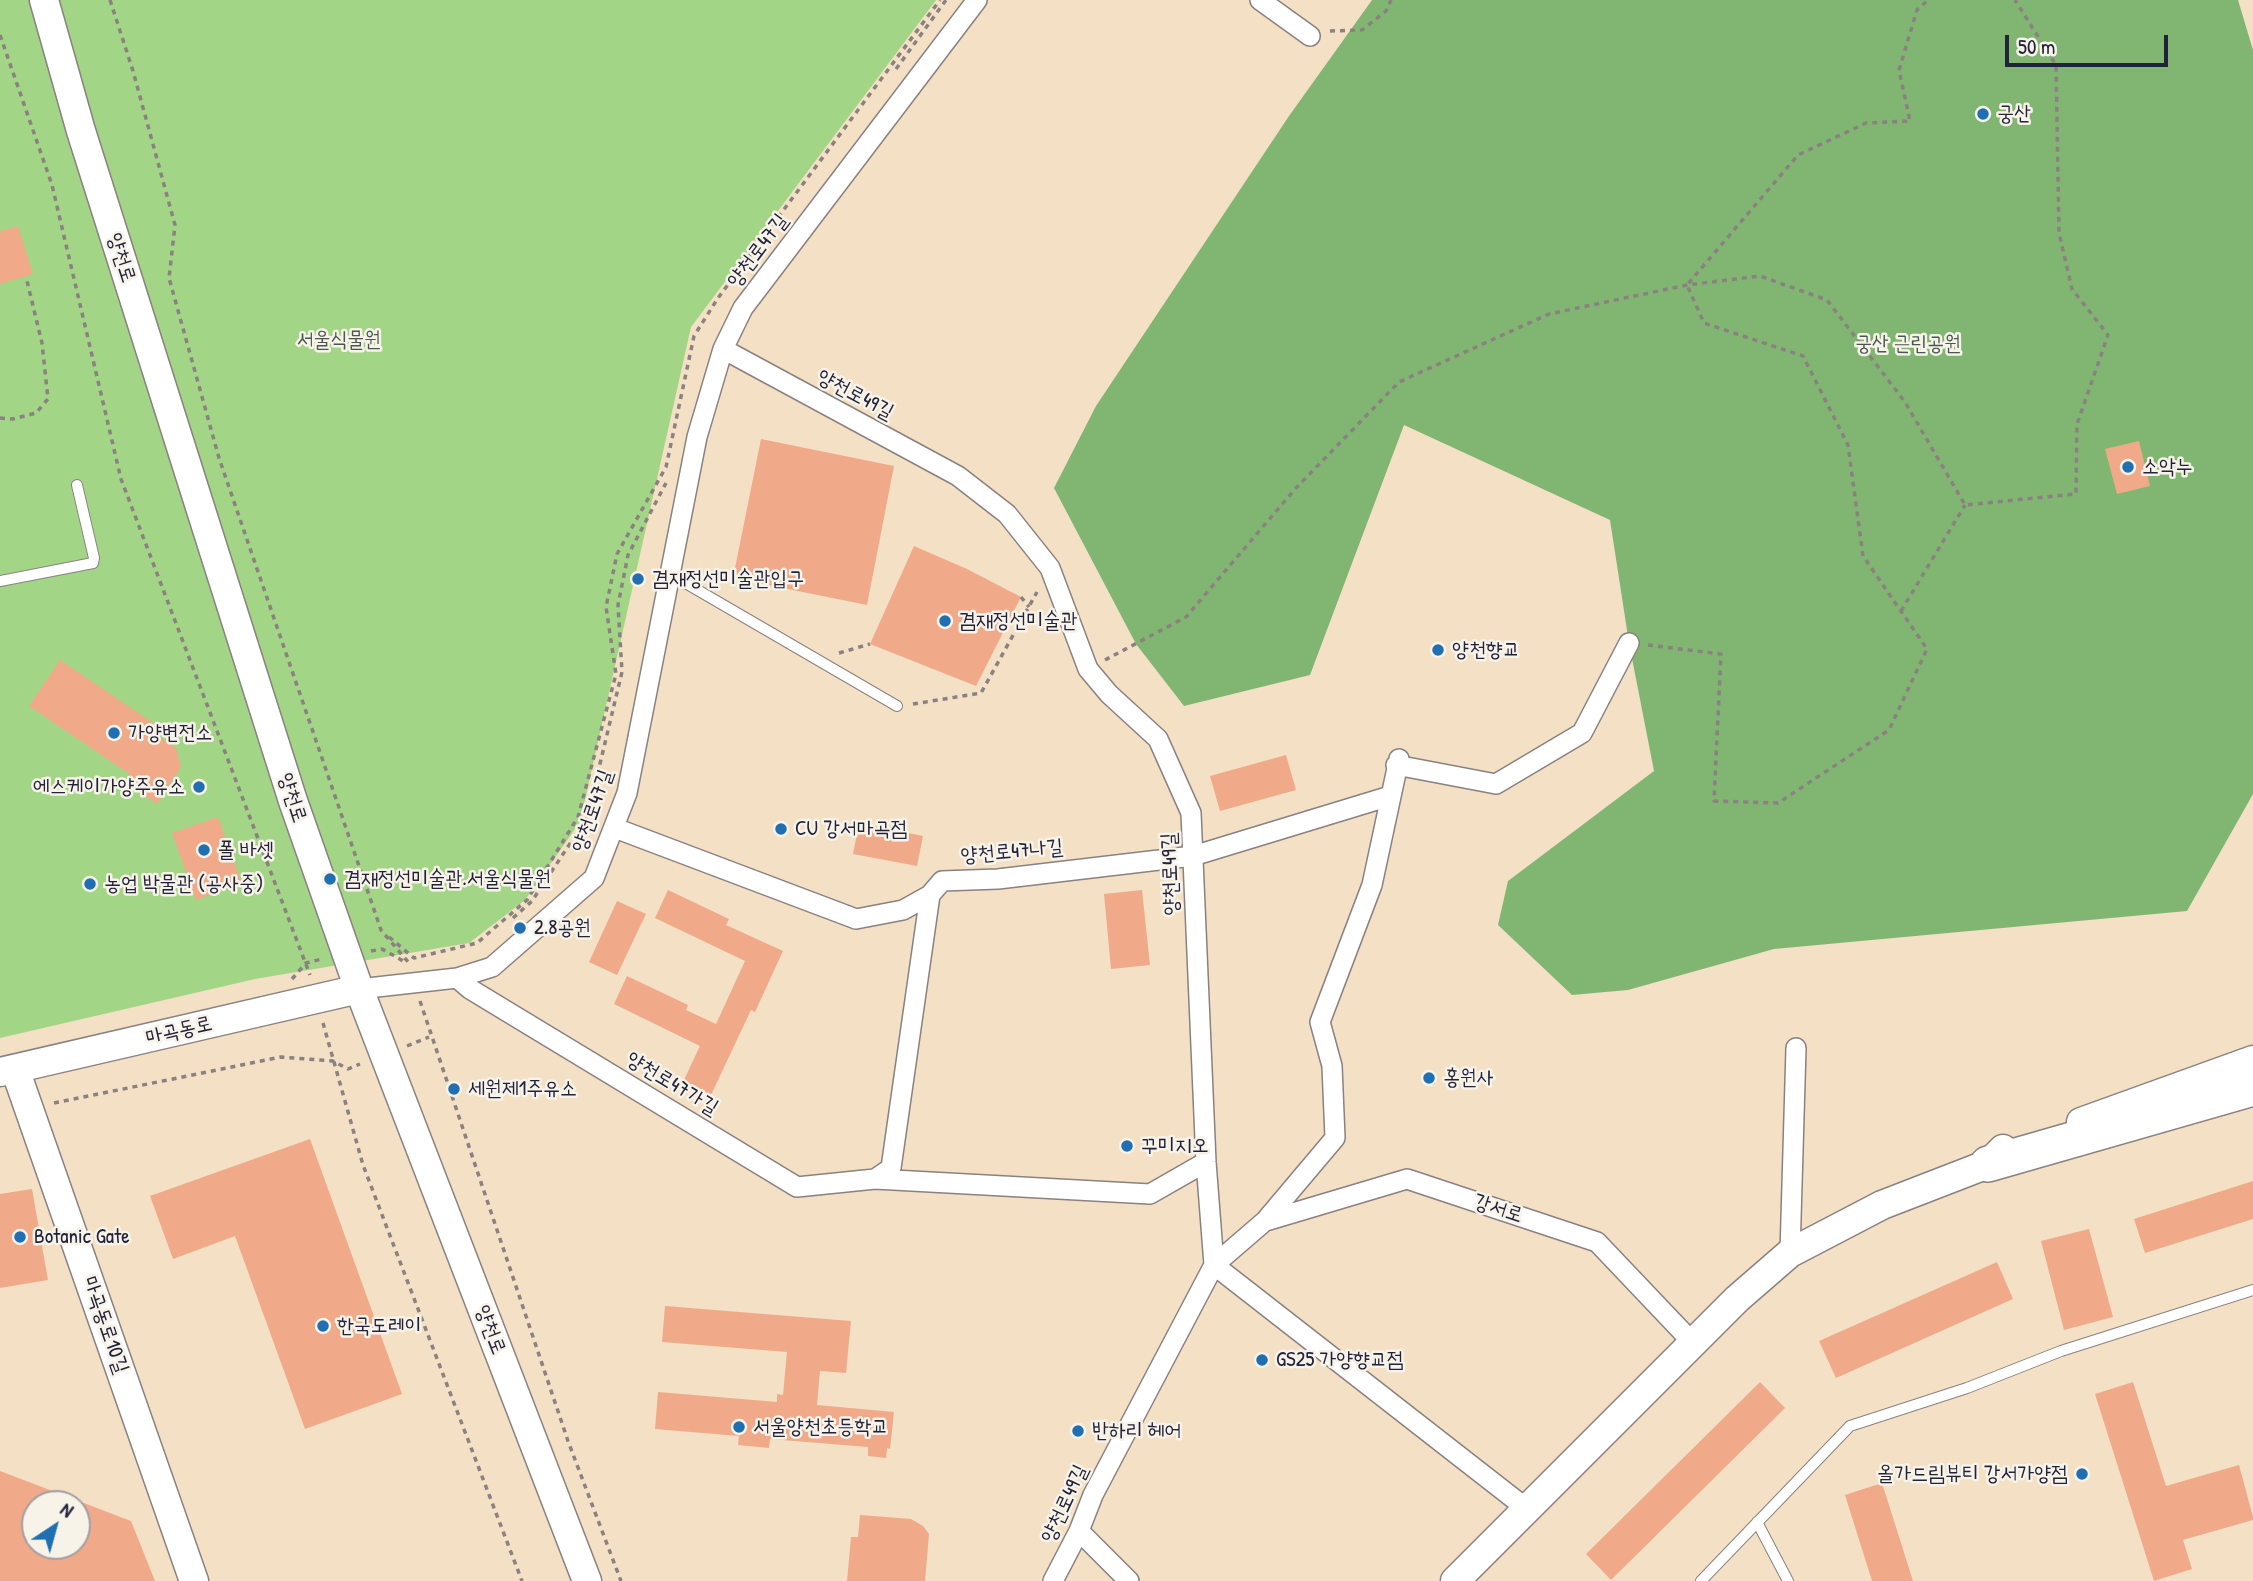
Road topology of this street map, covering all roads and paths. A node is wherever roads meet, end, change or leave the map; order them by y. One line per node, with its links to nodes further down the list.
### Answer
1 (44, 0): 35 (main road, 양천로)
2 (110, 0): 32 (path)
3 (977, 0): 12 (street, 양천로47길)
4 (1260, 0): 9 (street)
5 (1391, 0): 9 (path)
6 (1928, 0): 11 (path)
7 (2016, 0): 15 (path)
8 (0, 35): 36 (path)
9 (1310, 36)
10 (27, 281): 13 (path)
11 (1687, 285): 15 (path); 21 (path); 25 (path)
12 (723, 349): 16 (street, 양천로49길); 17 (street, 양천로47길)
13 (0, 418)
14 (77, 485): 18 (lane)
15 (1965, 505): 21 (path)
16 (1050, 568): 20 (path); 25 (street, 양천로49길)
17 (670, 574): 24 (lane); 28 (street, 양천로47길)
18 (0, 581)
19 (1021, 597): 20 (path)
20 (1029, 607): 26 (path)
21 (1901, 611): 22 (path)
22 (1629, 643): 27 (street)
23 (870, 644): 24 (path)
24 (817, 660): 26 (lane)
25 (1088, 669): 29 (street, 양천로49길)
26 (897, 706)
27 (1390, 796): 29 (street, 양천로47나길); 49 (street)
28 (615, 828): 30 (street, 양천로47나길); 34 (street, 양천로47길)
29 (1193, 856): 30 (street, 양천로47나길); 46 (street, 양천로49길)
30 (930, 895): 48 (street)
31 (382, 949): 32 (path)
32 (409, 964): 33 (path); 33 (path)
33 (415, 975): 34 (street, 양천로47길); 35 (street, 양천로47길); 37 (path)
34 (457, 978): 48 (street, 양천로47가길)
35 (359, 989): 36 (main road, 마곡동로); 39 (main road, 양천로)
36 (316, 999): 41 (path); 42 (main road, 마곡동로)
37 (430, 1037): 39 (path); 61 (path)
38 (1796, 1048): 50 (street)
39 (384, 1055): 41 (path); 58 (main road, 양천로)
40 (2253, 1060): 47 (main road)
41 (333, 1061): 45 (path); 60 (path)
42 (8, 1070): 45 (main road, 마곡동로10길)
43 (2253, 1088): 47 (highway)
44 (2253, 1104): 47 (main road)
45 (29, 1108): 59 (main road, 마곡동로10길)
46 (1206, 1162): 48 (street, 양천로47가길); 51 (street, 양천로49길)
47 (1988, 1164): 50 (main road)
48 (875, 1179)
49 (1265, 1221): 51 (street); 53 (street, 강서로)
50 (1790, 1253): 53 (main road)
51 (1214, 1265): 54 (street); 56 (street, 양천로49길)
52 (2253, 1290): 55 (lane)
53 (1693, 1343): 54 (main road)
54 (1527, 1509): 57 (main road)
55 (1756, 1522): 64 (lane); 65 (lane)
56 (1079, 1531): 62 (street, 양천로49길); 63 (street)
57 (1468, 1576)
58 (584, 1580)
59 (194, 1581)
60 (523, 1581)
61 (621, 1581)
62 (1053, 1581)
63 (1129, 1581)
64 (1701, 1581)
65 (1788, 1581)

